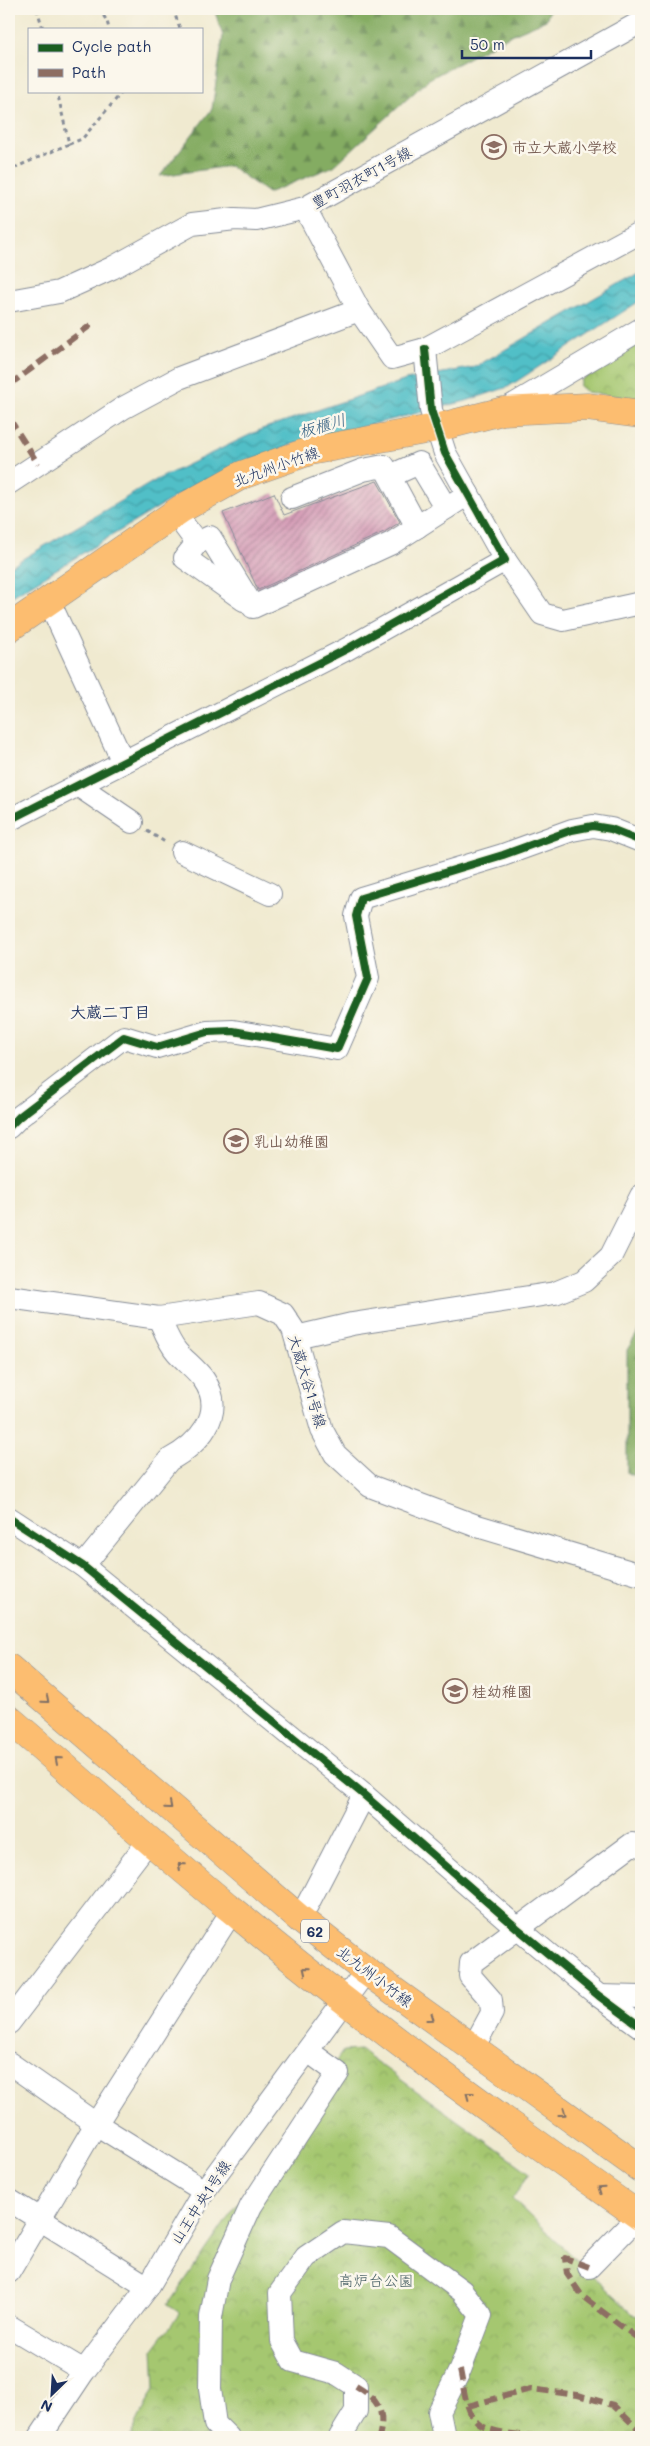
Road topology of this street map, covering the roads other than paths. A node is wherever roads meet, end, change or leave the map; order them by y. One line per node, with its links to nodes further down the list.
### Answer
1 (641, 22): 2 (street, 豊町羽衣町1号線)
2 (305, 208): 4 (street, 豊町羽衣町1号線); 5 (street)
3 (641, 232): 7 (street)
4 (9, 301)
5 (359, 310): 7 (street); 12 (street)
6 (641, 329): 8 (street)
7 (425, 349): 10 (street)
8 (503, 411): 9 (main road, 北九州小竹線); 10 (main road, 北九州小竹線)
9 (641, 414)
10 (434, 419): 13 (street); 16 (main road, 北九州小竹線)
11 (390, 476): 14 (street); 15 (street); 17 (street)
12 (9, 483)
13 (468, 494): 15 (street); 18 (street)
14 (292, 498)
15 (446, 508): 17 (street)
16 (175, 513): 17 (street); 19 (main road, 北九州小竹線)
17 (417, 527)
18 (505, 560): 20 (street); 22 (street)
19 (49, 601): 21 (main road, 北九州小竹線); 22 (street)
20 (641, 603)
21 (9, 628)
22 (123, 762): 23 (street)
23 (79, 786): 24 (street); 25 (street)
24 (9, 820)
25 (132, 822)
26 (641, 841): 29 (street)
27 (182, 852): 28 (street)
28 (270, 894)
29 (9, 1127)
30 (641, 1196): 33 (street)
31 (9, 1297): 32 (street, 大蔵大谷1号線)
32 (159, 1318): 33 (street, 大蔵大谷1号線); 35 (street)
33 (296, 1337): 36 (street, 大蔵大谷1号線)
34 (9, 1518): 35 (street)
35 (84, 1566): 39 (street)
36 (641, 1575)
37 (9, 1668): 43 (main road, 北九州小竹線 / 62, one-way to 43)
38 (9, 1719): 40 (main road, 62, one-way to 38)
39 (364, 1795): 43 (street); 44 (street)
40 (150, 1839): 42 (main road, 62, one-way to 40); 49 (street)
41 (641, 1846): 44 (street)
42 (232, 1911): 48 (main road, 62, one-way to 42); 54 (street)
43 (300, 1919): 45 (main road, 北九州小竹線 / 62)
44 (517, 1928): 46 (street); 51 (street)
45 (366, 1971): 48 (street, 山王中央1号線); 51 (main road, 北九州小竹線 / 62, one-way to 51)
46 (599, 1996): 47 (street); 50 (street)
47 (641, 1997)
48 (344, 2000): 52 (street, 山王中央1号線); 58 (main road, 62, one-way to 48)
49 (9, 2023)
50 (641, 2027)
51 (472, 2048): 55 (main road, 北九州小竹線 / 62, one-way to 55)
52 (308, 2051): 56 (street, 山王中央1号線); 66 (street)
53 (9, 2063): 54 (street)
54 (96, 2124): 56 (street); 59 (street)
55 (641, 2169)
56 (204, 2191): 62 (street, 山王中央1号線)
57 (9, 2200): 59 (street)
58 (640, 2217): 60 (street)
59 (40, 2218): 61 (street); 62 (street)
60 (590, 2267)
61 (9, 2272)
62 (148, 2287): 64 (street, 山王中央1号線)
63 (9, 2326): 64 (street)
64 (84, 2371): 65 (street, 山王中央1号線)
65 (40, 2437)
66 (228, 2437)
67 (340, 2437): 68 (street)
68 (444, 2437)

